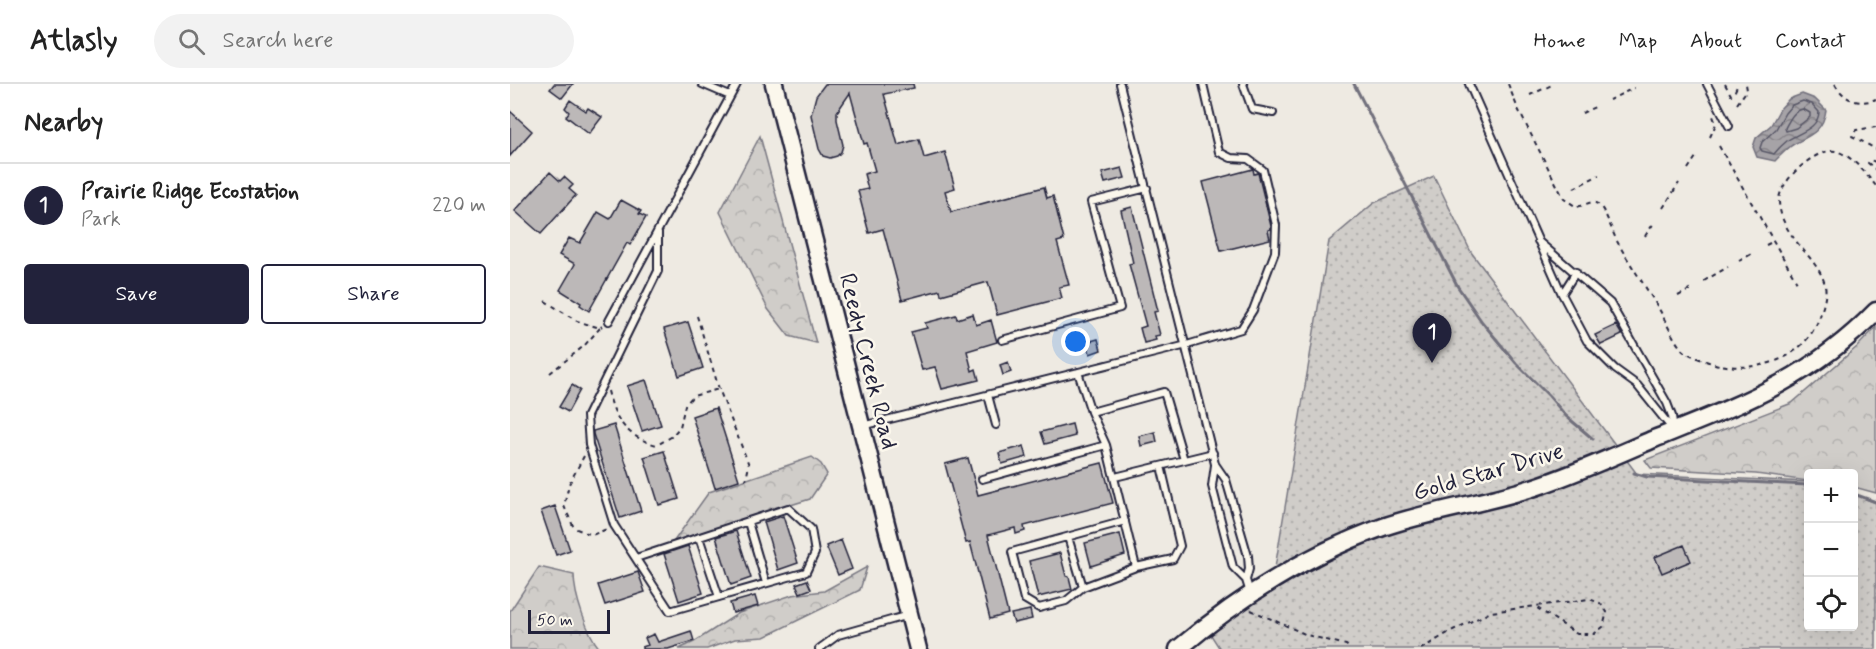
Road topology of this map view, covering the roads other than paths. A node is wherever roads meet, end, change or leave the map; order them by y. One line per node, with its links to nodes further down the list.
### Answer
1 (702, 84): 9 (lane)
2 (737, 84): 9 (lane)
3 (774, 84): 25 (street, Reedy Creek Road)
4 (1120, 84): 12 (lane)
5 (1203, 84): 20 (lane)
6 (1244, 84): 10 (lane)
7 (1469, 84): 14 (lane)
8 (1707, 84): 11 (lane)
9 (730, 96): 13 (lane)
10 (1274, 113)
11 (1729, 126)
12 (1147, 188): 19 (lane); 20 (lane)
13 (658, 230): 18 (lane); 38 (lane)
14 (1537, 240): 15 (lane); 16 (lane)
15 (1576, 272): 16 (lane); 26 (lane)
16 (1562, 294): 26 (lane)
17 (1876, 311): 26 (street, Gold Star Drive)
18 (609, 321)
19 (1002, 340)
20 (1187, 345): 21 (lane); 28 (lane)
21 (1078, 372): 22 (lane); 23 (lane)
22 (988, 395): 24 (lane); 25 (lane)
23 (1091, 412): 27 (lane); 29 (lane)
24 (996, 424)
25 (861, 426): 44 (street, Reedy Creek Road)
26 (1674, 431): 42 (street, Gold Star Drive)
27 (1106, 445): 32 (lane); 33 (lane)
28 (1213, 453): 29 (lane); 30 (lane)
29 (1184, 460): 31 (lane)
30 (1215, 465): 42 (lane); 42 (lane)
31 (1161, 466): 32 (lane); 39 (lane)
32 (1115, 477): 34 (lane)
33 (982, 479)
34 (1125, 521): 37 (lane); 39 (lane)
35 (748, 522): 36 (lane); 40 (lane); 40 (lane)
36 (699, 537): 38 (lane); 43 (lane)
37 (1068, 537): 41 (lane); 41 (lane)
38 (636, 558): 43 (lane)
39 (1136, 567): 41 (lane)
40 (766, 583): 43 (lane)
41 (1083, 586)
42 (1245, 592): 47 (street, Gold Star Drive)
43 (719, 597)
44 (909, 615): 45 (lane); 46 (street, Reedy Creek Road)
45 (819, 649)
46 (918, 649)
47 (1178, 649)

